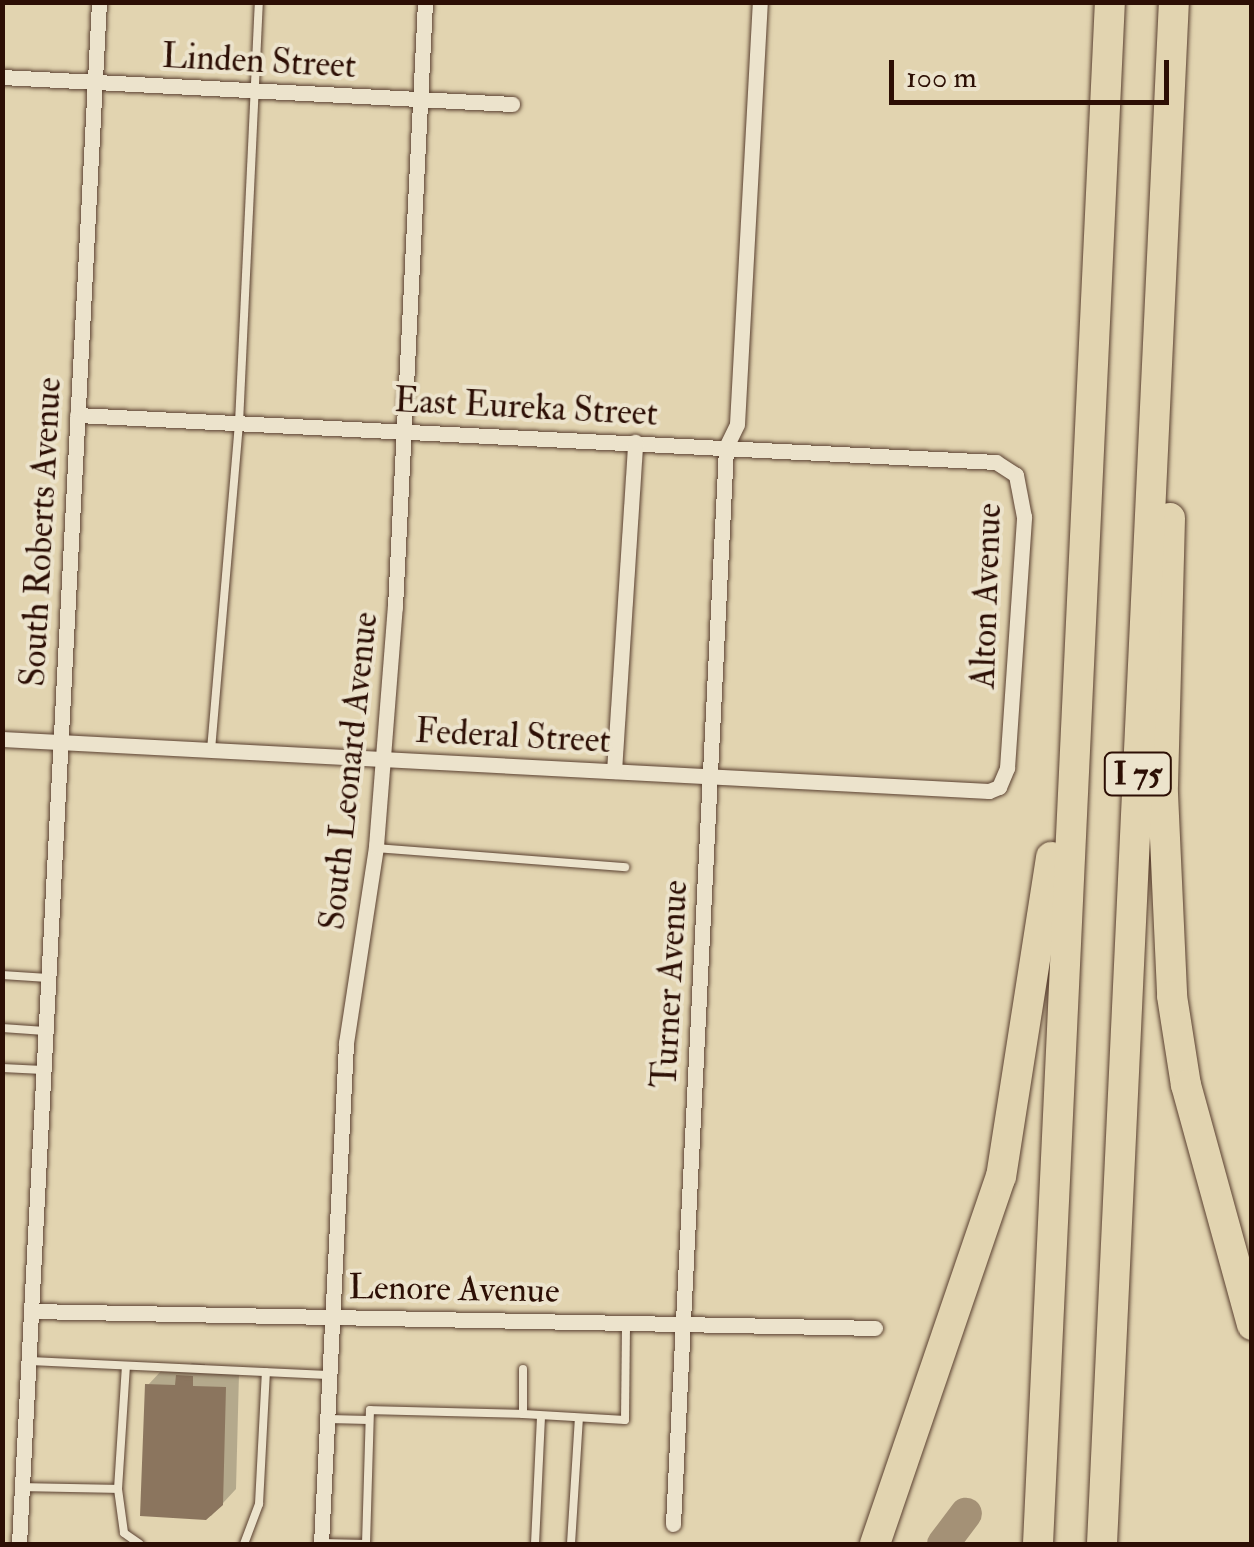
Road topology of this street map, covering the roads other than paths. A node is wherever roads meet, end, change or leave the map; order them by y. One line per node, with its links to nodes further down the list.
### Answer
1 (99, 2): 9 (street, South Roberts Avenue)
2 (260, 2): 10 (lane)
3 (425, 2): 11 (street, South Leonard Avenue)
4 (760, 2): 18 (street, Turner Avenue)
5 (1110, 2): 13 (highway, I 75)
6 (1174, 2): 63 (highway, I 75)
7 (1185, 2): 39 (highway)
8 (2, 77): 9 (street, Linden Street)
9 (94, 82): 10 (street, Linden Street); 14 (street, South Roberts Avenue)
10 (258, 91): 11 (street, Linden Street); 15 (lane)
11 (420, 99): 12 (street, Linden Street); 16 (street, South Leonard Avenue)
12 (512, 104)
13 (1093, 353): 61 (highway); 62 (highway, I 75)
14 (77, 415): 15 (street, East Eureka Street); 21 (street, South Roberts Avenue)
15 (238, 423): 16 (street, East Eureka Street); 22 (lane)
16 (404, 431): 17 (street, East Eureka Street); 23 (street, South Leonard Avenue)
17 (635, 442): 18 (street, East Eureka Street); 25 (street)
18 (726, 447): 19 (street, East Eureka Street); 26 (street, Turner Avenue)
19 (973, 459): 24 (street, Alton Avenue)
20 (2, 739): 21 (street, Federal Street)
21 (60, 742): 22 (street, Federal Street); 30 (street, South Roberts Avenue)
22 (211, 750): 23 (street, Federal Street)
23 (382, 759): 25 (street, Federal Street); 27 (street, South Leonard Avenue)
24 (1007, 768): 26 (street, Federal Street)
25 (614, 771): 26 (street, Federal Street)
26 (710, 776): 38 (street, Turner Avenue)
27 (376, 848): 28 (lane); 36 (street, South Leonard Avenue)
28 (625, 867)
29 (2, 974): 30 (lane)
30 (48, 978): 32 (street, South Roberts Avenue)
31 (2, 1028): 32 (lane)
32 (46, 1031): 34 (street, South Roberts Avenue)
33 (2, 1068): 34 (lane)
34 (43, 1070): 35 (street, South Roberts Avenue)
35 (31, 1310): 36 (street, Lenore Avenue); 41 (street, South Roberts Avenue)
36 (331, 1317): 37 (street, Lenore Avenue); 45 (street, South Leonard Avenue)
37 (626, 1323): 38 (street, Lenore Avenue); 48 (lane)
38 (682, 1324): 40 (street, Lenore Avenue); 53 (street, Turner Avenue)
39 (1252, 1324)
40 (875, 1328)
41 (28, 1361): 42 (lane); 51 (street, South Roberts Avenue)
42 (126, 1366): 44 (lane); 52 (lane)
43 (523, 1370): 46 (lane)
44 (266, 1372): 45 (lane); 56 (lane)
45 (330, 1375): 49 (street, South Leonard Avenue)
46 (523, 1414): 47 (lane); 50 (lane)
47 (541, 1416): 48 (lane); 59 (lane)
48 (580, 1418): 60 (lane)
49 (328, 1419): 50 (lane); 57 (street, South Leonard Avenue)
50 (370, 1420): 58 (lane)
51 (22, 1486): 52 (lane); 54 (street, South Roberts Avenue)
52 (118, 1489): 55 (lane)
53 (673, 1524)
54 (19, 1544)
55 (140, 1544)
56 (244, 1544)
57 (321, 1544): 58 (lane)
58 (366, 1544)
59 (536, 1544)
60 (571, 1544)
61 (875, 1544)
62 (1038, 1544)
63 (1102, 1544)

